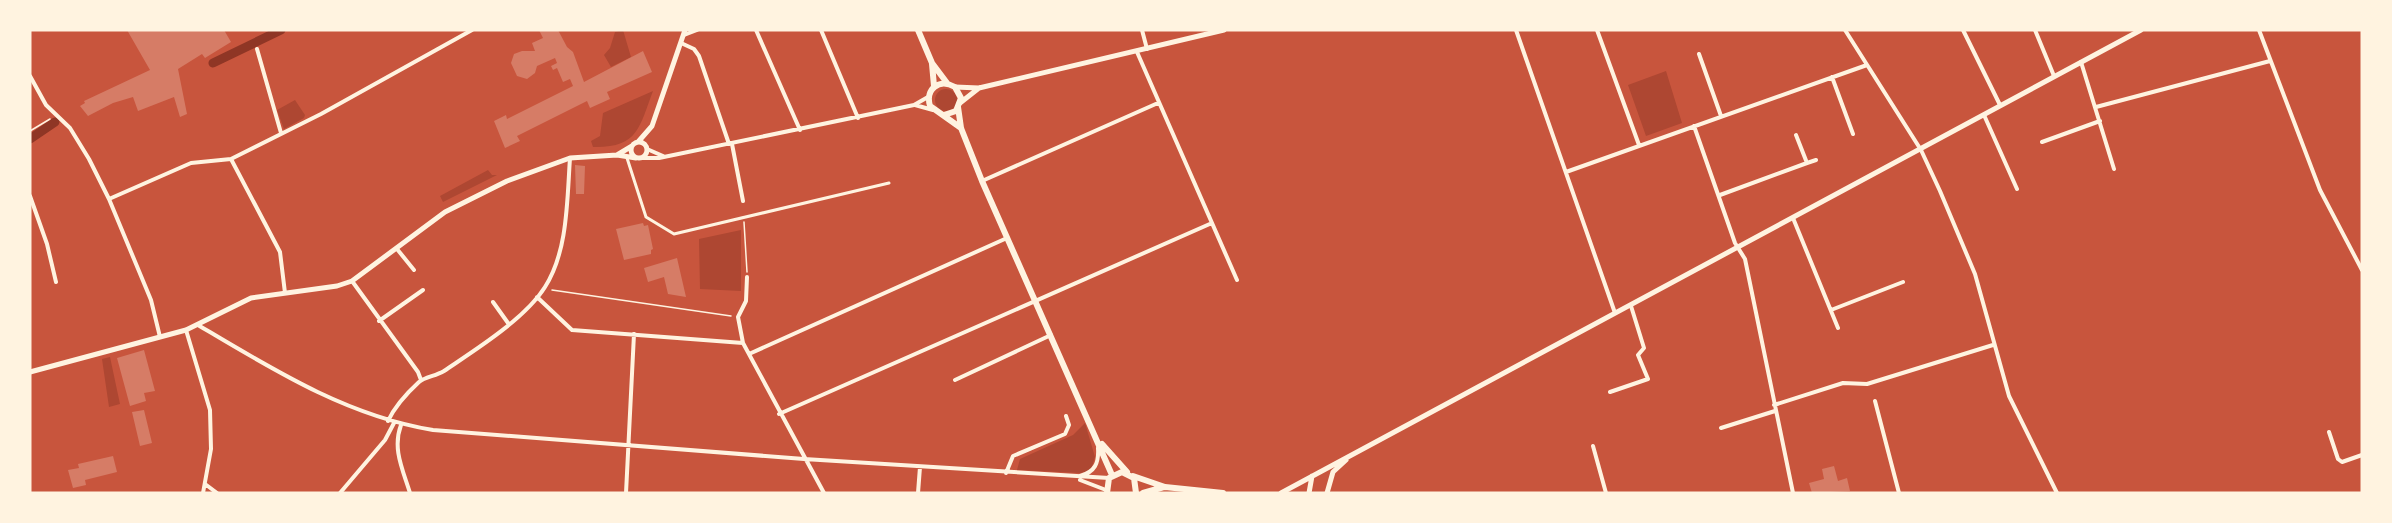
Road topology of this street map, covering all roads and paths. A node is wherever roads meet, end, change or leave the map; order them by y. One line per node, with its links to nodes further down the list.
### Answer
1 (472, 30): 49 (street)
2 (697, 30): 15 (street)
3 (756, 30): 47 (street)
4 (821, 30): 43 (street)
5 (918, 30): 23 (main road)
6 (1142, 30): 18 (street)
7 (1224, 30): 18 (street)
8 (1516, 30): 68 (street)
9 (1597, 30): 55 (street)
10 (1845, 30): 24 (street)
11 (1963, 30): 36 (street)
12 (2035, 30): 26 (street)
13 (2141, 30): 22 (street)
14 (2259, 30): 21 (street)
15 (684, 33): 16 (street)
16 (681, 43): 52 (street); 54 (street)
17 (257, 49): 49 (street)
18 (1147, 49): 19 (street)
19 (1137, 52): 31 (street); 33 (street)
20 (1698, 54): 41 (street)
21 (2270, 61): 37 (street); 85 (street)
22 (2081, 62): 26 (street); 37 (street)
23 (932, 63): 28 (main road); 29 (main road)
24 (1867, 65): 27 (street); 58 (street)
25 (30, 76): 74 (street)
26 (2054, 76): 36 (street)
27 (1832, 77): 41 (street); 50 (street)
28 (947, 83): 29 (main road); 30 (main road)
29 (934, 86): 32 (main road)
30 (955, 87): 31 (street); 35 (main road)
31 (980, 88): 35 (street)
32 (928, 97): 34 (street); 38 (main road)
33 (1158, 103): 69 (street); 79 (street)
34 (914, 105): 38 (street); 43 (street)
35 (959, 105): 39 (main road); 46 (main road)
36 (2000, 105): 40 (street)
37 (2096, 107): 44 (street)
38 (933, 110): 39 (main road)
39 (944, 115): 46 (main road)
40 (1984, 115): 58 (street); 71 (street)
41 (1720, 116): 45 (street)
42 (52, 118): 48 (path)
43 (858, 118): 47 (street)
44 (2100, 121): 53 (street); 67 (street)
45 (1694, 126): 55 (street); 73 (street)
46 (962, 128): 69 (main road)
47 (800, 130): 54 (street)
48 (30, 131)
49 (281, 133): 64 (street)
50 (1853, 134)
51 (1796, 135): 66 (street)
52 (638, 142): 56 (street); 57 (street)
53 (2042, 142)
54 (730, 144): 60 (street); 75 (street)
55 (1639, 145): 68 (street)
56 (632, 146): 59 (street); 63 (street)
57 (647, 149): 60 (street); 63 (street)
58 (1921, 150): 78 (street); 110 (street)
59 (617, 155): 61 (street); 62 (street)
60 (664, 157): 63 (street)
61 (570, 158): 83 (street); 91 (street)
62 (627, 158): 63 (street); 70 (street)
63 (638, 158)
64 (231, 159): 74 (street); 93 (street)
65 (1816, 160): 66 (street)
66 (1806, 163): 73 (street)
67 (2114, 169)
68 (1566, 171): 99 (street)
69 (982, 181): 81 (main road)
70 (889, 183)
71 (2017, 189)
72 (30, 195): 76 (street)
73 (1720, 195): 82 (street)
74 (109, 199): 108 (street)
75 (743, 201)
76 (36, 211): 77 (street); 89 (street)
77 (30, 214)
78 (1793, 218): 82 (street); 98 (street)
79 (1212, 223): 87 (street); 96 (street)
80 (744, 225): 86 (path)
81 (1007, 238): 96 (main road); 111 (street)
82 (1739, 248): 97 (street); 117 (street)
83 (397, 249): 84 (street); 88 (street)
84 (414, 270)
85 (2362, 270)
86 (747, 277): 100 (street)
87 (1237, 280)
88 (352, 281): 93 (street); 101 (street)
89 (56, 282)
90 (1903, 282): 98 (street)
91 (545, 288): 94 (street); 100 (path)
92 (423, 290): 101 (street)
93 (285, 293): 103 (street)
94 (537, 297): 102 (street); 106 (street)
95 (493, 302): 102 (street)
96 (1036, 302): 107 (main road); 118 (street)
97 (1631, 306): 99 (street); 115 (street)
98 (1831, 310): 104 (street)
99 (1616, 314): 129 (street)
100 (738, 317): 109 (street)
101 (379, 321): 113 (street)
102 (508, 323): 113 (street)
103 (198, 326): 105 (street); 120 (street)
104 (1838, 328)
105 (186, 330): 108 (street); 137 (street)
106 (634, 334): 109 (street); 126 (street)
107 (1051, 335): 114 (street); 125 (main road)
108 (160, 337): 112 (street)
109 (743, 343): 111 (street)
110 (1994, 345): 117 (street); 156 (street)
111 (749, 354): 118 (street)
112 (30, 372)
113 (421, 380): 120 (street)
114 (955, 380)
115 (1610, 392)
116 (1875, 401): 155 (street)
117 (1774, 408): 123 (street); 154 (street)
118 (780, 414): 130 (street)
119 (1066, 416): 132 (street)
120 (388, 421): 121 (street)
121 (394, 423): 122 (street); 142 (street)
122 (401, 424): 126 (street); 143 (street)
123 (1721, 428)
124 (2329, 432): 128 (street)
125 (1098, 439): 133 (main road); 135 (main road); 136 (street)
126 (628, 445): 130 (street); 144 (street)
127 (1593, 446): 153 (street)
128 (2362, 455)
129 (1350, 457): 134 (street); 152 (street)
130 (804, 459): 131 (street); 145 (street)
131 (920, 467): 132 (street); 146 (street)
132 (1006, 473): 136 (street)
133 (1130, 475): 135 (main road); 138 (main road); 147 (main road)
134 (1312, 476): 150 (street); 151 (street)
135 (1110, 477): 136 (street); 139 (main road)
136 (1074, 478): 139 (street)
137 (205, 484): 140 (street); 141 (street)
138 (1165, 487): 148 (main road); 149 (main road)
139 (1106, 491)
140 (203, 493)
141 (217, 493)
142 (340, 493)
143 (410, 493)
144 (626, 493)
145 (824, 493)
146 (918, 493)
147 (1136, 493)
148 (1143, 493)
149 (1223, 493)
150 (1281, 493)
151 (1309, 493)
152 (1327, 493)
153 (1606, 493)
154 (1793, 493)
155 (1899, 493)
156 (2057, 493)

